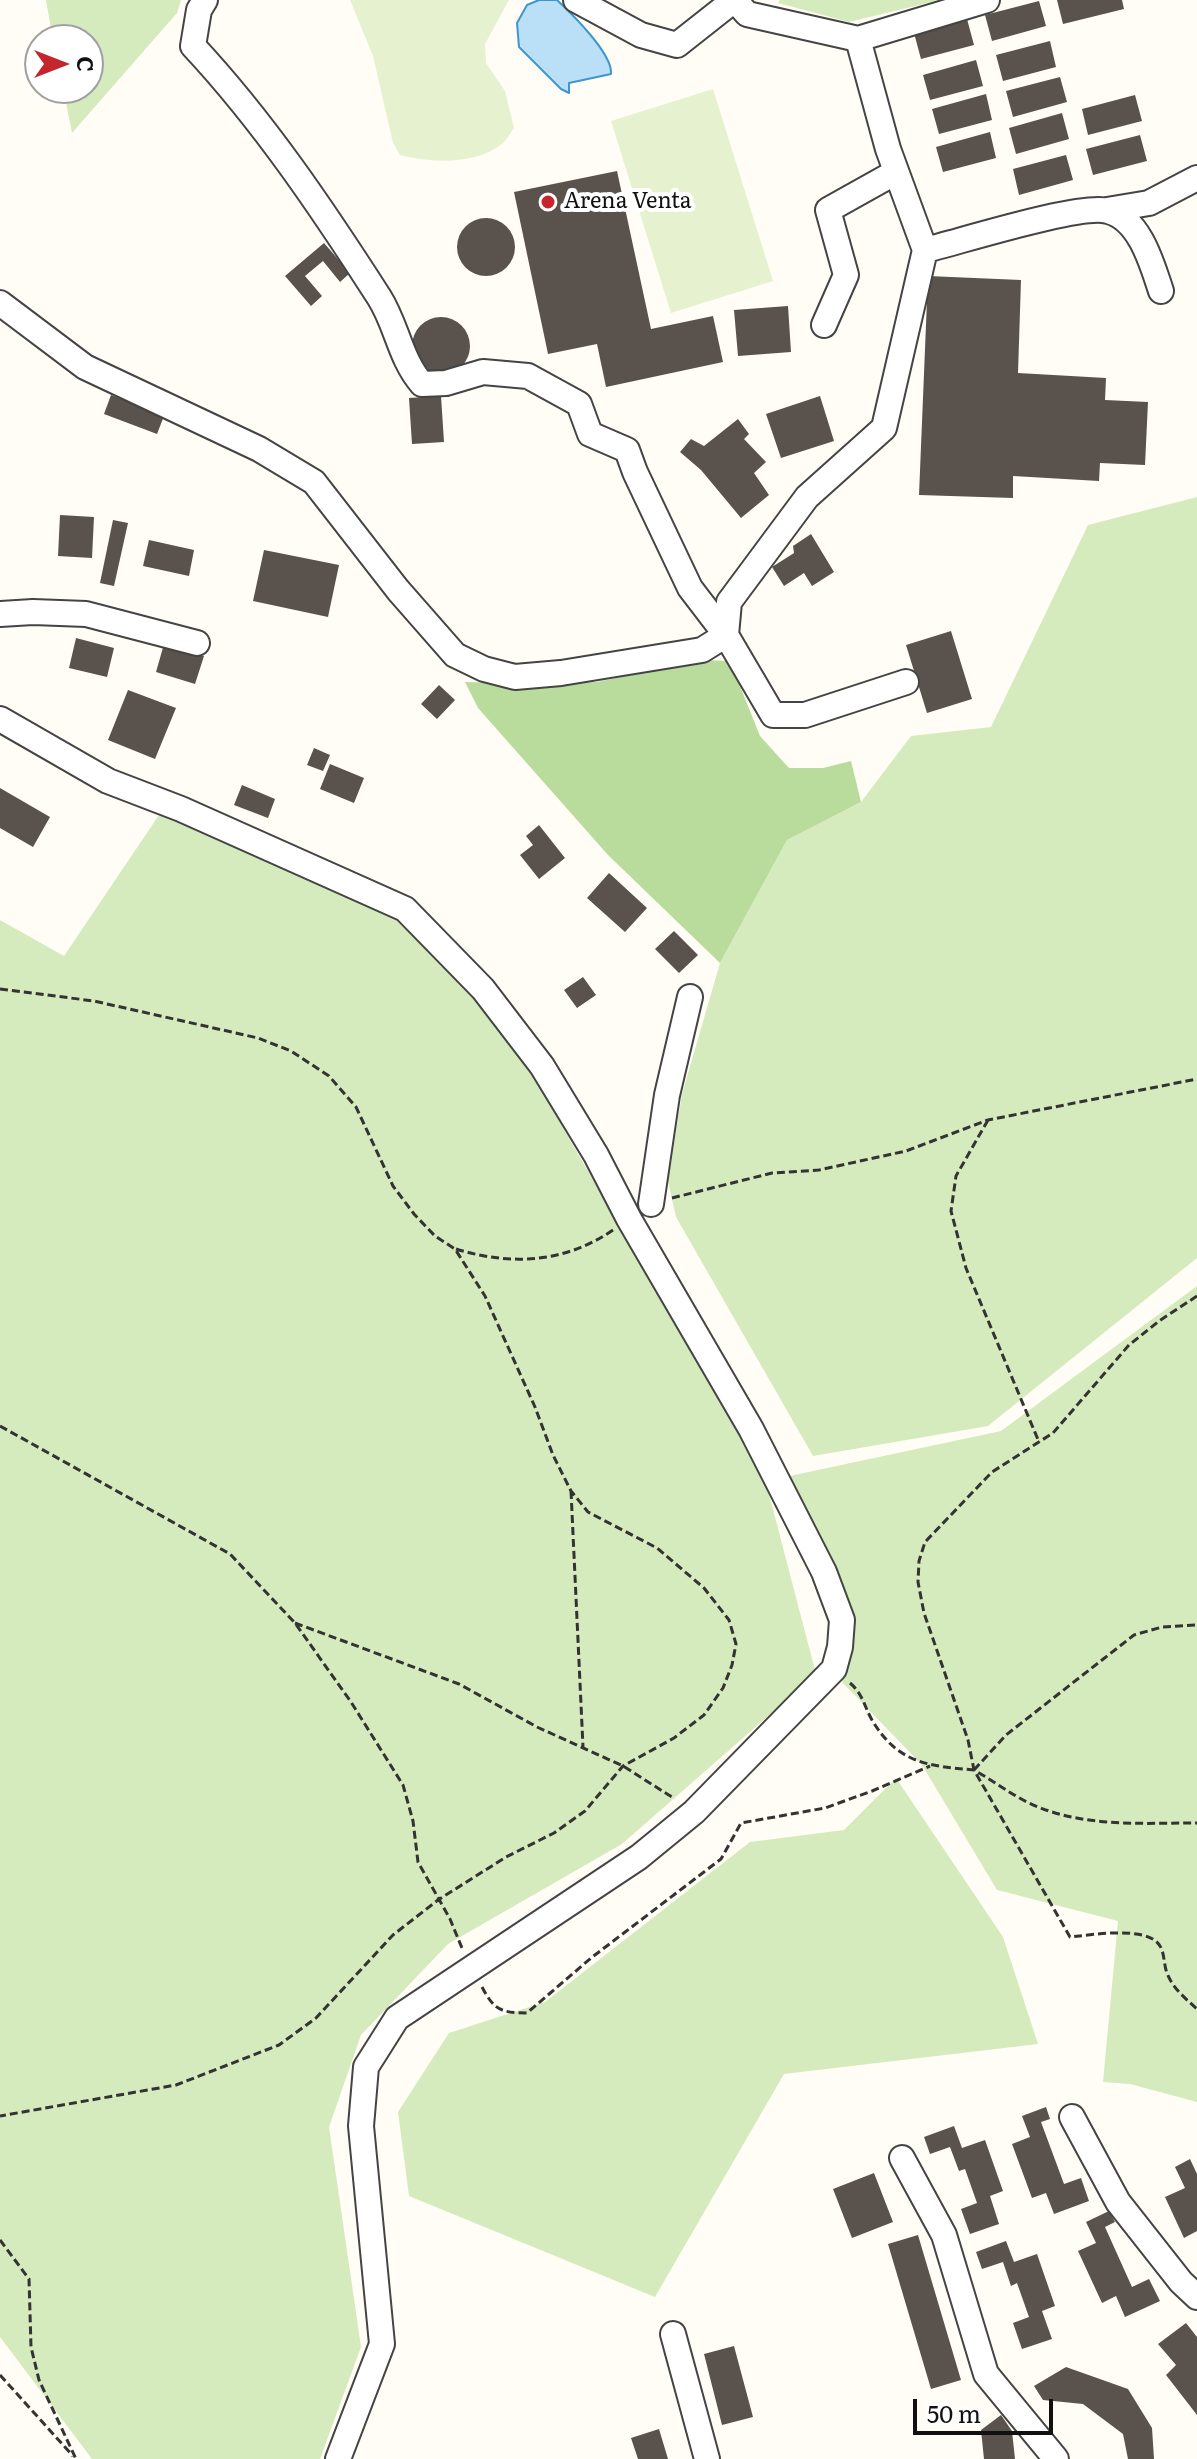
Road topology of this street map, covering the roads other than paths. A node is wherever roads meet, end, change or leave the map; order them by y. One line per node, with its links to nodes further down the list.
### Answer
1 (205, 0): 14 (street)
2 (576, 0): 3 (street)
3 (735, 0): 5 (street)
4 (987, 0): 5 (street)
5 (858, 39): 6 (street)
6 (896, 172): 9 (street); 12 (street)
7 (1197, 178): 8 (street)
8 (1107, 210): 9 (street); 10 (street)
9 (925, 250): 14 (street)
10 (1161, 291)
11 (0, 303): 14 (street)
12 (824, 325)
13 (0, 614): 15 (street)
14 (726, 635): 16 (street)
15 (197, 643)
16 (906, 682)
17 (0, 719): 24 (street)
18 (690, 997): 19 (street)
19 (651, 1204)
20 (1072, 2117): 22 (street)
21 (902, 2158): 26 (street)
22 (1192, 2283)
23 (673, 2334): 25 (street)
24 (338, 2459)
25 (707, 2459)
26 (1056, 2459)

